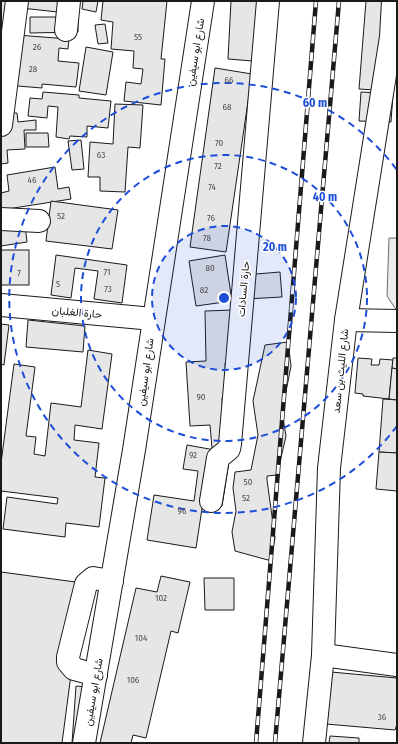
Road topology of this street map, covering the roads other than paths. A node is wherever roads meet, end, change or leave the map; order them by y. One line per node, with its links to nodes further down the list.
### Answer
1 (17, 1): 8 (street)
2 (69, 1): 6 (street)
3 (203, 1): 12 (street, شارع ابو سيفين)
4 (268, 1): 15 (street, حارة السادات)
5 (394, 1): 7 (street, شارع الليث بن سعد)
6 (66, 30)
7 (394, 37): 13 (street, شارع الليث بن سعد)
8 (1, 124)
9 (1, 219): 10 (street)
10 (39, 221)
11 (1, 305): 12 (street, حارة الغلبان)
12 (153, 319): 16 (street, شارع ابو سيفين)
13 (346, 320): 14 (street); 17 (street, شارع الليث بن سعد)
14 (397, 321)
15 (211, 501)
16 (112, 581): 19 (street, شارع ابو سيفين); 19 (street)
17 (323, 655): 18 (street); 21 (street, شارع الليث بن سعد)
18 (397, 665)
19 (96, 674): 20 (street, شارع ابو سيفين)
20 (84, 743)
21 (314, 743)

